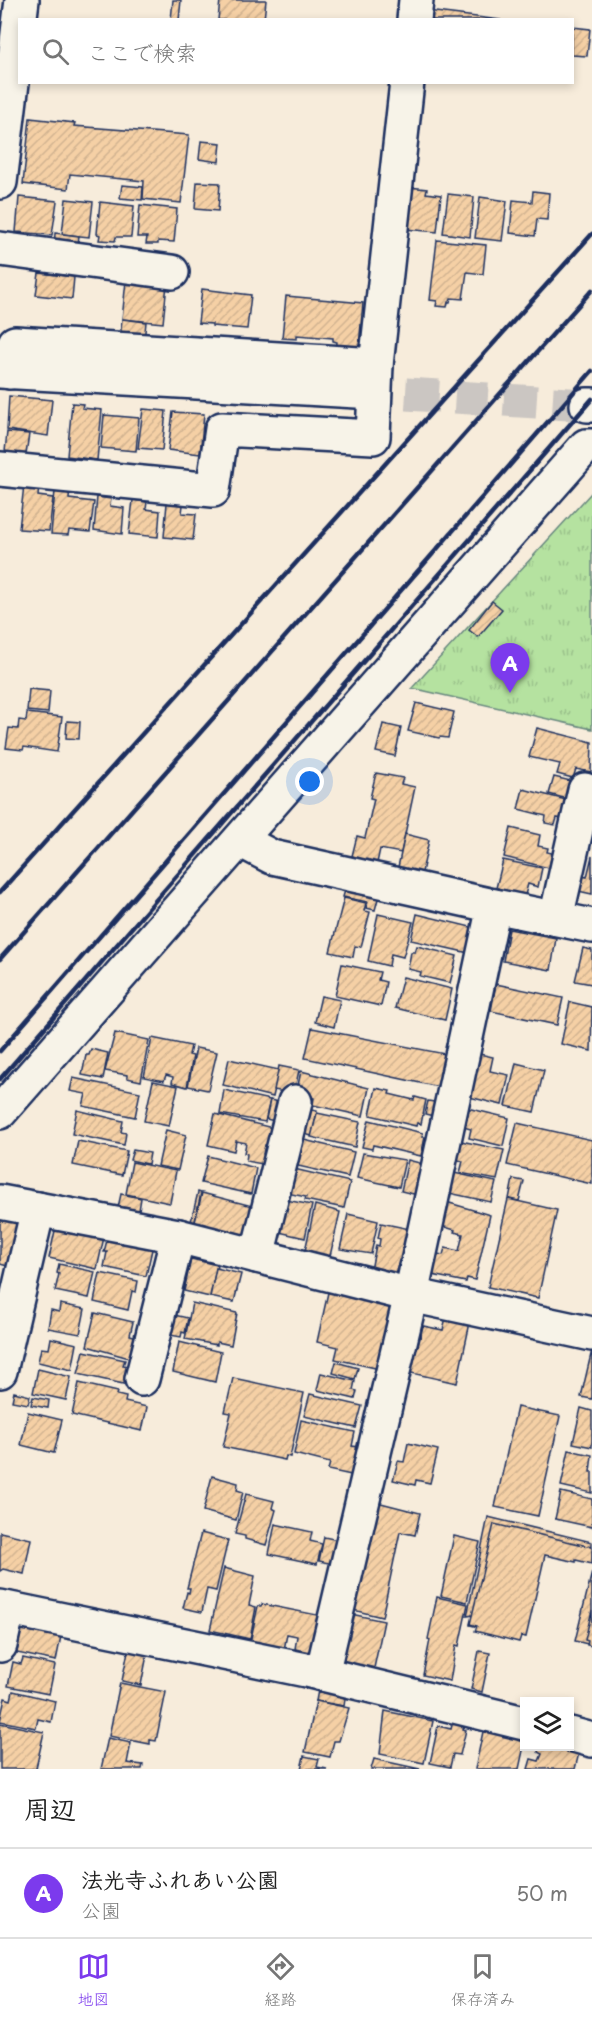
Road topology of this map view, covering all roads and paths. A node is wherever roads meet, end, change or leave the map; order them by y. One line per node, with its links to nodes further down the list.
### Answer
1 (22, 0): 3 (street)
2 (416, 0): 4 (street)
3 (20, 18)
4 (414, 18)
5 (18, 33): 7 (street)
6 (407, 84): 10 (street)
7 (0, 182)
8 (0, 249): 9 (street)
9 (172, 272)
10 (376, 365): 11 (street); 14 (street)
11 (5, 371): 12 (street)
12 (357, 391)
13 (592, 446): 16 (street)
14 (0, 469)
15 (585, 790): 18 (street)
16 (240, 840): 17 (street); 21 (street)
17 (494, 906): 18 (street); 26 (street)
18 (556, 918): 19 (street)
19 (592, 926)
20 (295, 1102): 25 (street)
21 (0, 1112)
22 (0, 1202): 23 (street)
23 (38, 1209): 24 (street); 28 (street)
24 (178, 1236): 25 (street); 29 (street)
25 (257, 1256): 26 (street)
26 (411, 1295): 27 (street); 32 (street)
27 (592, 1334)
28 (0, 1371)
29 (142, 1379)
30 (4, 1608): 31 (street); 32 (street)
31 (0, 1645)
32 (322, 1674): 33 (street)
33 (520, 1723)
34 (574, 1735): 35 (street)
35 (592, 1740)

